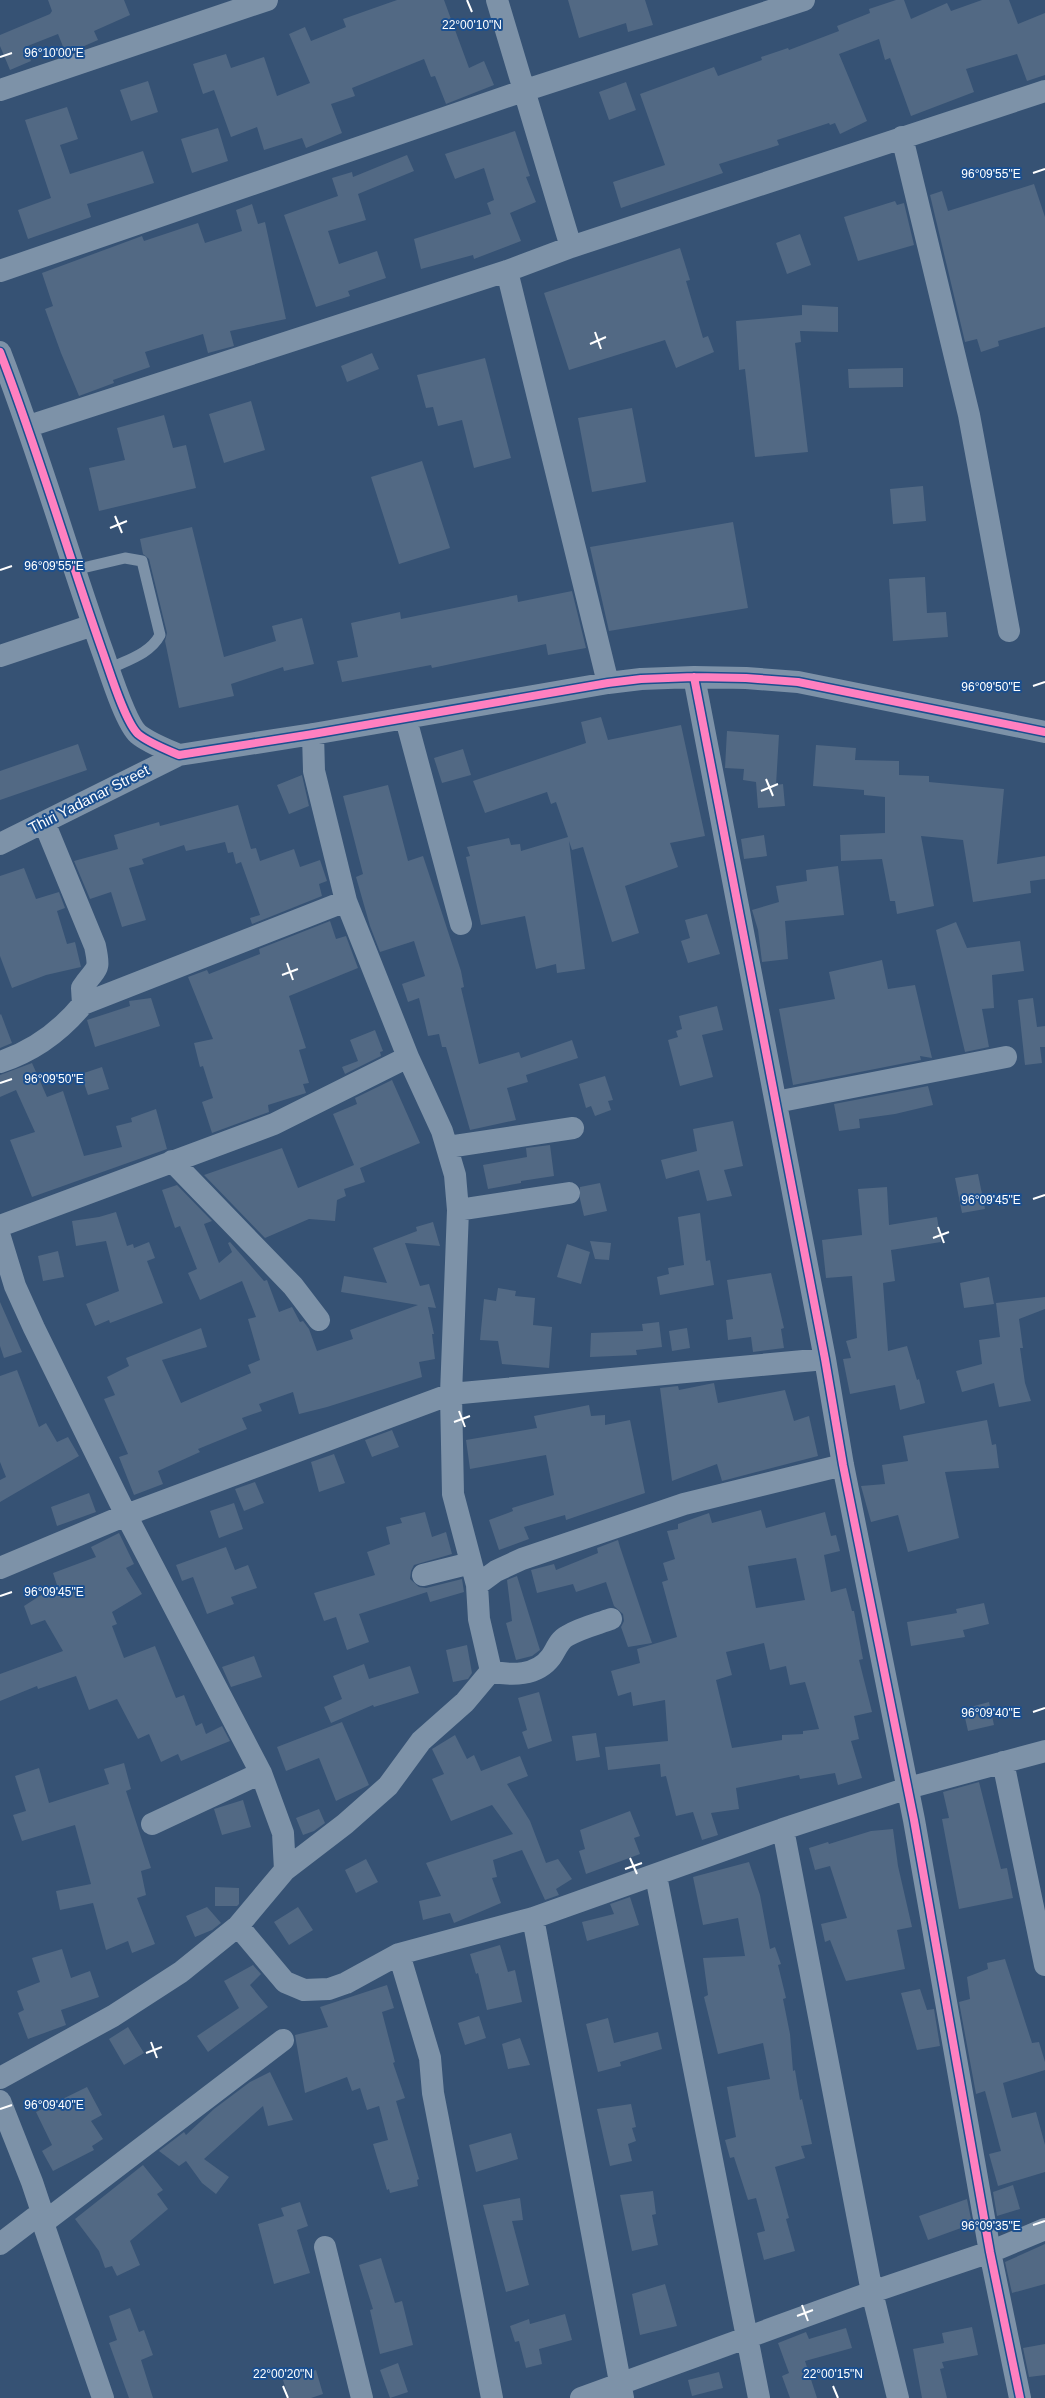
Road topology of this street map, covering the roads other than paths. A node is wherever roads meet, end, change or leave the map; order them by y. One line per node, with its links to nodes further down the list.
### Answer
1 (267, 0): 4 (street)
2 (498, 0): 5 (street)
3 (804, 0): 5 (street)
4 (0, 90)
5 (524, 91): 8 (street); 9 (street)
6 (1045, 91): 7 (street)
7 (902, 137): 8 (street); 15 (street)
8 (571, 247): 10 (street)
9 (0, 271)
10 (506, 271): 12 (street); 19 (street)
11 (0, 352): 12 (street)
12 (29, 426): 13 (street)
13 (74, 570): 14 (street); 17 (lane)
14 (93, 625): 16 (street); 17 (street)
15 (1008, 631)
16 (0, 656)
17 (109, 669): 23 (street)
18 (694, 677): 19 (street, Thiri Yadanar Street); 21 (street, Thiri Yadanar Street); 32 (street)
19 (608, 683): 20 (street, Thiri Yadanar Street)
20 (406, 719): 22 (street, Thiri Yadanar Street); 27 (street)
21 (1045, 732)
22 (313, 734): 23 (street, Thiri Yadanar Street); 26 (street)
23 (179, 755): 24 (street, Thiri Yadanar Street)
24 (44, 822): 25 (street, Thiri Yadanar Street); 28 (street)
25 (0, 844)
26 (346, 901): 28 (street); 29 (street)
27 (462, 924)
28 (83, 1004): 31 (street)
29 (408, 1057): 34 (street); 35 (street)
30 (1006, 1057): 32 (street)
31 (0, 1062)
32 (776, 1102): 42 (street)
33 (573, 1128): 34 (street)
34 (448, 1147): 37 (street)
35 (172, 1161): 38 (street); 41 (street)
36 (569, 1193): 37 (street)
37 (458, 1210): 43 (street)
38 (0, 1226)
39 (0, 1237): 40 (street)
40 (8, 1291): 45 (street)
41 (319, 1320)
42 (825, 1359): 43 (street); 44 (street)
43 (451, 1394): 45 (street); 46 (street)
44 (843, 1466): 49 (street); 55 (street)
45 (126, 1515): 47 (street); 54 (street)
46 (471, 1563): 48 (street); 49 (street)
47 (0, 1568)
48 (423, 1575)
49 (477, 1585): 51 (street)
50 (610, 1619): 51 (street)
51 (491, 1671): 58 (street)
52 (1045, 1751): 53 (street)
53 (1003, 1762): 55 (street); 63 (street)
54 (261, 1773): 56 (street); 58 (street)
55 (908, 1788): 57 (street); 71 (street)
56 (152, 1824)
57 (783, 1829): 59 (street); 72 (street)
58 (285, 1870): 61 (street)
59 (656, 1876): 60 (street); 73 (street)
60 (533, 1918): 62 (street); 74 (street)
61 (238, 1926): 62 (street); 65 (street)
62 (399, 1954): 77 (street)
63 (1045, 1965)
64 (283, 2040): 67 (street)
65 (0, 2078)
66 (0, 2101): 67 (street)
67 (42, 2217): 69 (street); 75 (street)
68 (1045, 2229): 71 (street)
69 (0, 2244)
70 (326, 2247): 76 (street)
71 (990, 2252): 72 (street); 81 (street)
72 (872, 2292): 73 (street); 80 (street)
73 (745, 2338): 74 (street); 79 (street)
74 (621, 2392): 78 (street)
75 (103, 2398)
76 (362, 2398)
77 (492, 2398)
78 (581, 2398)
79 (758, 2398)
80 (898, 2398)
81 (1020, 2398)

